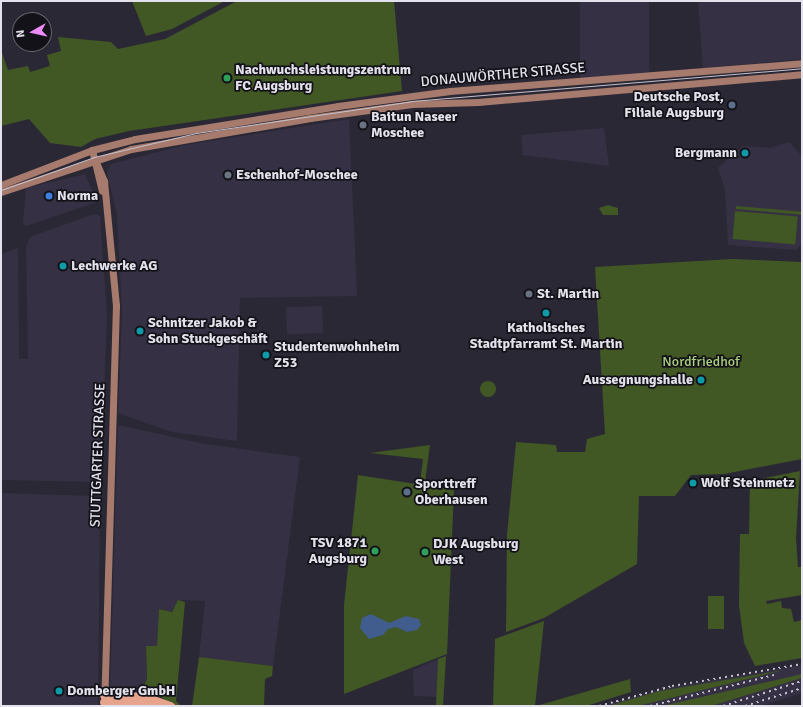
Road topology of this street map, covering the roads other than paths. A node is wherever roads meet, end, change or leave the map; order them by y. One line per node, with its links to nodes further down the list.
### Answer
1 (802, 63): 3 (main road, DONAUWÖRTHER STRASSE)
2 (802, 74): 4 (main road, DONAUWÖRTHER STRASSE)
3 (92, 150): 4 (main road, STUTTGARTER STRASSE); 5 (main road, DONAUWÖRTHER STRASSE)
4 (96, 162): 6 (main road, DONAUWÖRTHER STRASSE); 7 (main road, STUTTGARTER STRASSE)
5 (1, 186)
6 (1, 192)
7 (104, 701): 8 (highway); 10 (highway)
8 (123, 704): 9 (highway)
9 (156, 706)
10 (170, 706)

